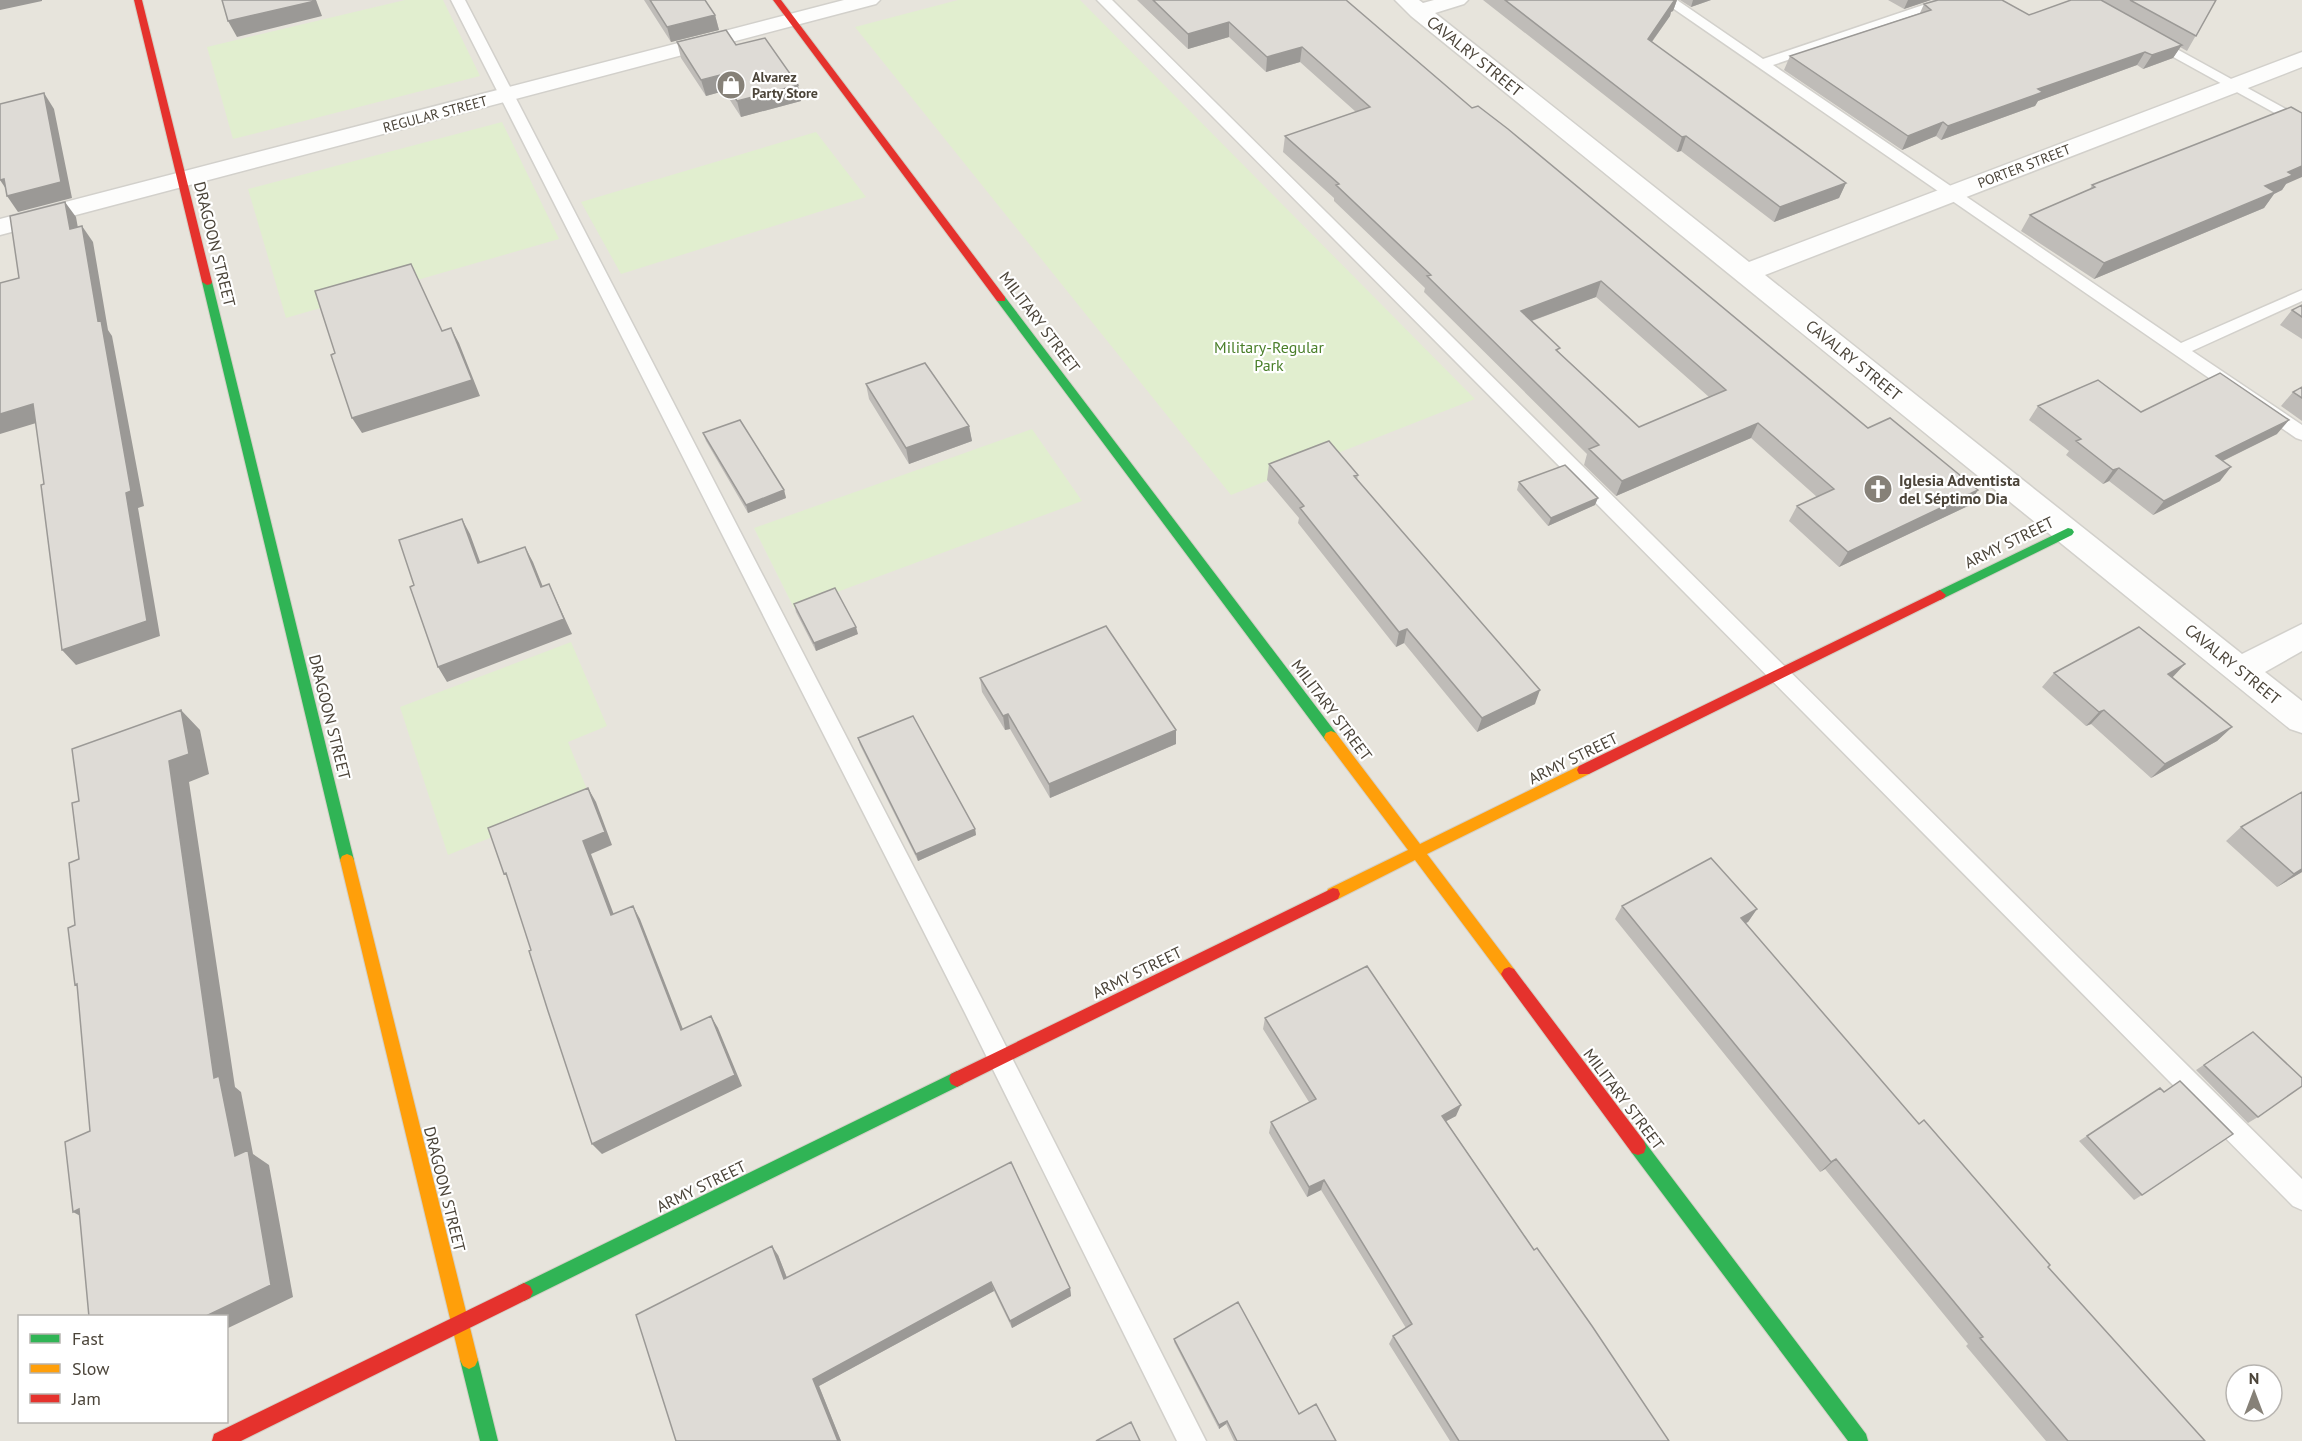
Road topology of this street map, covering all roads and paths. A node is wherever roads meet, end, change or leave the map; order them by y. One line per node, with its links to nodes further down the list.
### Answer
1 (138, 0): 17 (street, DRAGOON STREET)
2 (458, 0): 15 (lane)
3 (777, 0): 10 (street, MILITARY STREET)
4 (869, 0): 10 (street, REGULAR STREET)
5 (1104, 0): 27 (lane)
6 (1456, 0): 9 (street)
7 (1668, 0): 13 (lane)
8 (1951, 0): 13 (lane)
9 (1412, 6): 20 (street, CAVALRY STREET)
10 (792, 20): 15 (street, REGULAR STREET); 29 (street, MILITARY STREET)
11 (2140, 33): 14 (lane)
12 (2302, 59): 14 (street, PORTER STREET)
13 (1762, 64): 18 (lane)
14 (2233, 85): 16 (lane); 18 (street, PORTER STREET)
15 (506, 95): 17 (street, REGULAR STREET); 30 (lane)
16 (2302, 124)
17 (182, 180): 19 (street, REGULAR STREET); 32 (street, DRAGOON STREET)
18 (1950, 194): 20 (street, PORTER STREET); 22 (lane)
19 (0, 227)
20 (1745, 273): 24 (street, CAVALRY STREET)
21 (2302, 295): 22 (lane)
22 (2178, 350): 23 (lane)
23 (2302, 434)
24 (2068, 532): 26 (street, CAVALRY STREET); 27 (street, ARMY STREET)
25 (2302, 636): 26 (street)
26 (2241, 670): 28 (street, CAVALRY STREET)
27 (1777, 675): 29 (street, ARMY STREET); 31 (lane)
28 (2302, 720)
29 (1418, 852): 30 (street, ARMY STREET); 36 (street, MILITARY STREET)
30 (1000, 1058): 32 (street, ARMY STREET); 35 (lane)
31 (2302, 1197)
32 (461, 1323): 33 (street, ARMY STREET); 34 (street, DRAGOON STREET)
33 (221, 1441)
34 (489, 1441)
35 (1192, 1441)
36 (1859, 1441)

